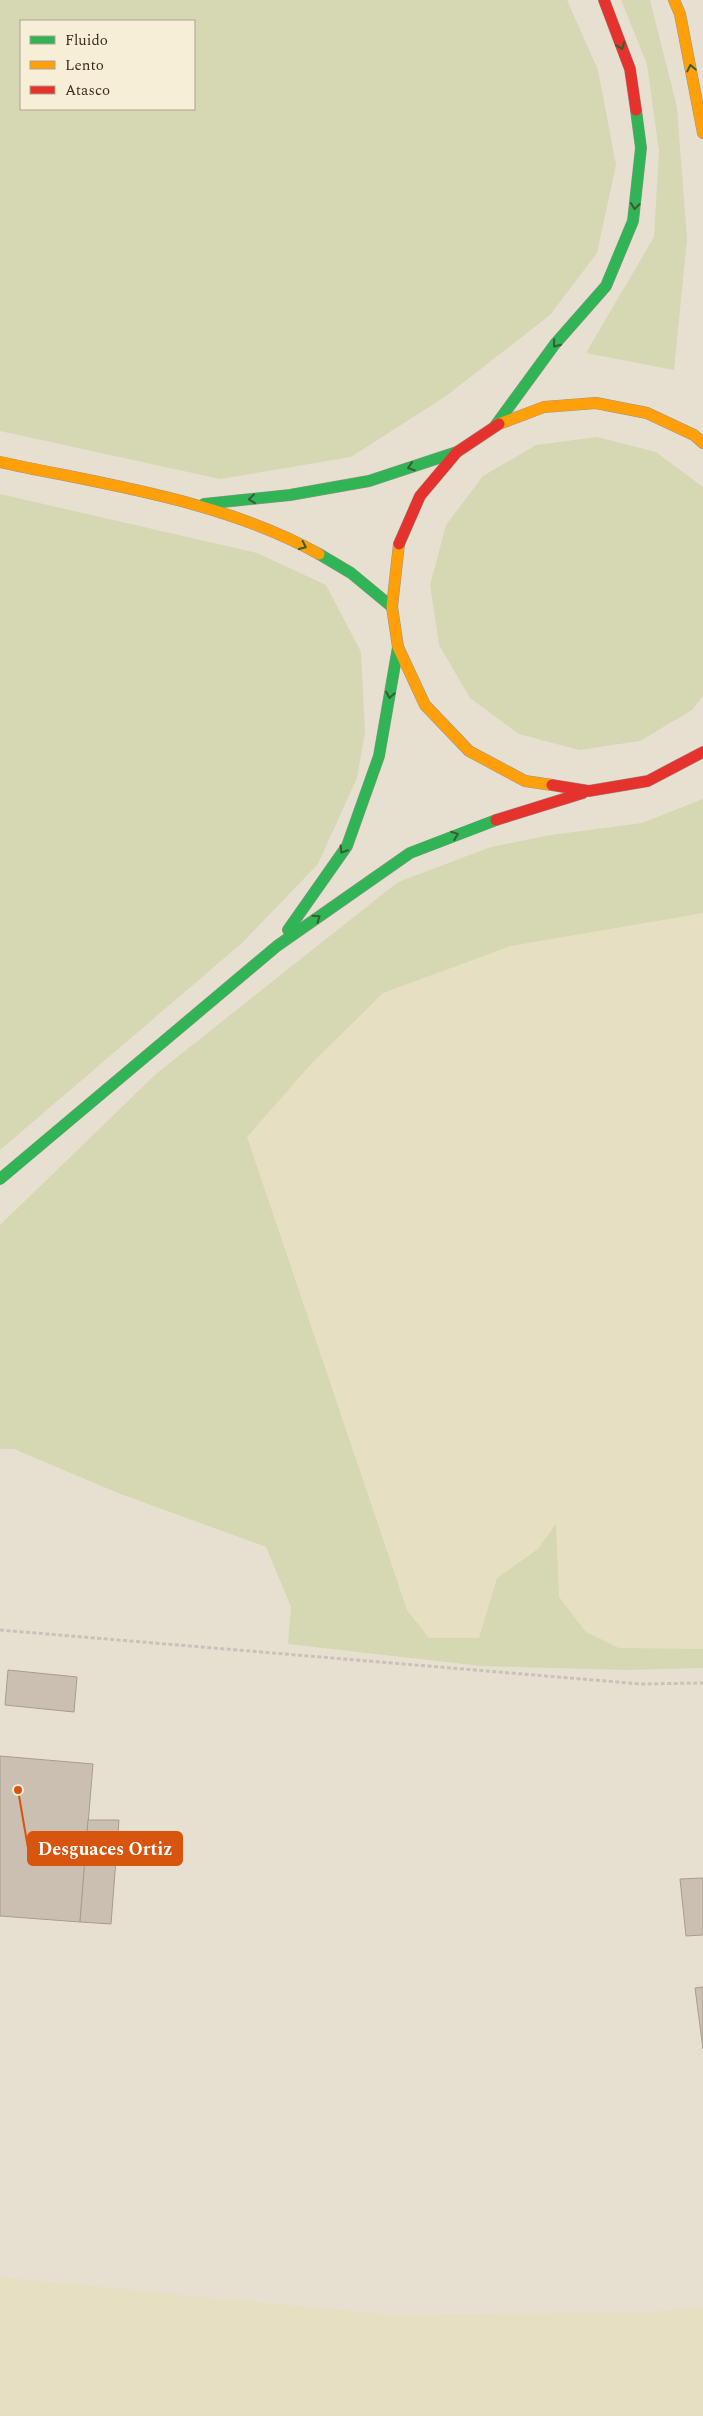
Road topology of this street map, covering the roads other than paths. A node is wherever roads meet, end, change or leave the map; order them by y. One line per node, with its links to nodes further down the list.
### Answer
1 (604, 0): 4 (main road, one-way to 4)
2 (674, 0): 3 (main road, one-way to 2)
3 (703, 133)
4 (495, 426): 5 (main road); 6 (main road)
5 (703, 443)
6 (457, 452): 8 (main road, one-way to 8); 9 (main road)
7 (0, 462): 8 (main road)
8 (192, 505): 9 (main road, one-way to 9)
9 (392, 607): 10 (main road)
10 (398, 647): 12 (main road); 13 (main road, one-way to 13)
11 (703, 752): 12 (main road)
12 (589, 791): 13 (main road, one-way to 12)
13 (277, 946): 14 (main road)
14 (0, 1179)

